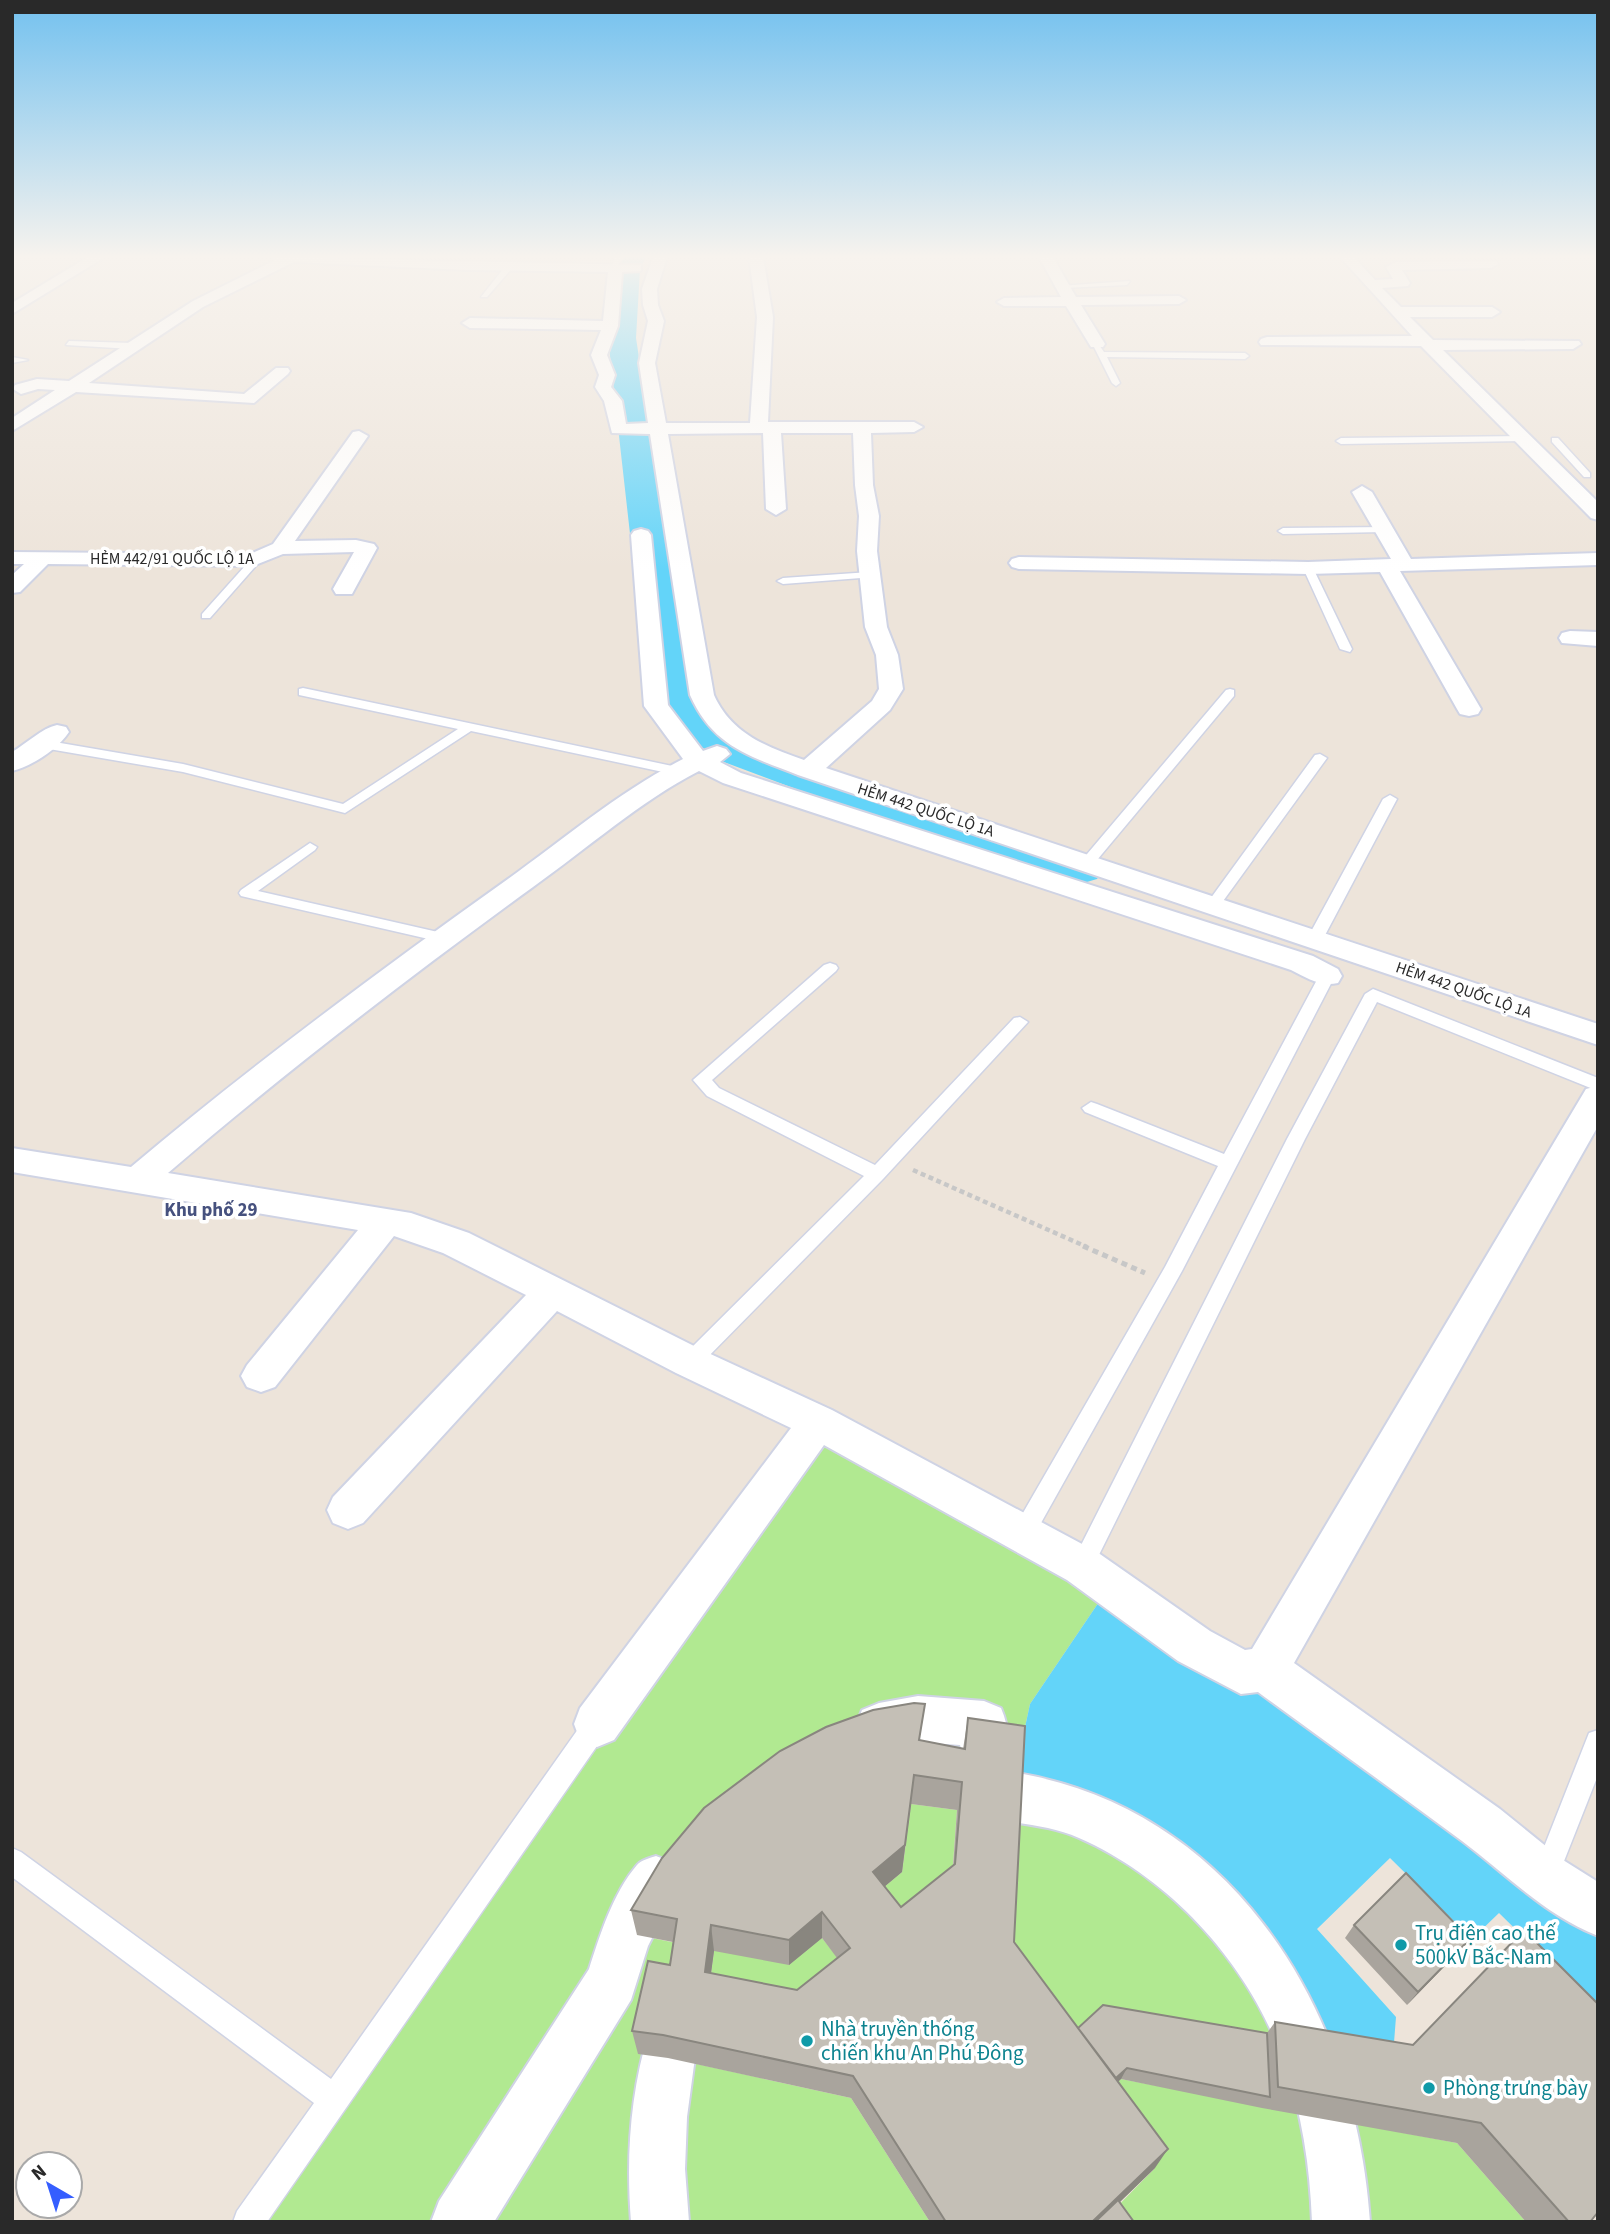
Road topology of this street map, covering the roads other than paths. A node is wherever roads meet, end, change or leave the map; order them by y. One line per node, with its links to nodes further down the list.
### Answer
1 (110, 361): 9 (street)
2 (601, 361): 15 (street)
3 (647, 361): 15 (street, HẺM 442 QUỐC LỘ 1A)
4 (765, 361): 12 (street)
5 (1105, 361): 8 (lane)
6 (1445, 361): 17 (street)
7 (282, 372): 9 (street)
8 (1116, 383)
9 (75, 386): 10 (street); 11 (street)
10 (21, 389)
11 (12, 426)
12 (766, 426): 13 (street); 15 (street); 23 (street)
13 (862, 427): 14 (street); 36 (street)
14 (914, 427)
15 (654, 429): 49 (street, HẺM 442 QUỐC LỘ 1A)
16 (359, 436): 28 (street)
17 (1524, 438): 19 (lane); 20 (street)
18 (1555, 440): 21 (lane)
19 (1341, 441)
20 (1562, 475): 21 (street); 24 (street)
21 (1592, 479)
22 (1362, 492): 25 (street)
23 (776, 509)
24 (1598, 514)
25 (1384, 529): 26 (lane); 34 (street)
26 (1283, 531)
27 (641, 535): 49 (street)
28 (280, 548): 31 (street, HẺM 442/91 QUỐC LỘ 1A); 39 (street, HẺM 442/91 QUỐC LỘ 1A)
29 (12, 558): 30 (street, HẺM 442/91 QUỐC LỘ 1A)
30 (42, 559): 31 (street, HẺM 442/91 QUỐC LỘ 1A); 38 (street)
31 (257, 559): 40 (lane)
32 (1598, 559): 34 (street)
33 (1019, 563): 35 (street)
34 (1395, 564): 35 (street); 46 (street)
35 (1308, 568): 43 (lane)
36 (870, 575): 37 (lane); 52 (street)
37 (783, 581)
38 (12, 587)
39 (344, 589)
40 (206, 616)
41 (1570, 638): 42 (street)
42 (1598, 639)
43 (1346, 649)
44 (303, 692): 47 (lane)
45 (1230, 693): 55 (lane)
46 (1469, 709)
47 (469, 727): 48 (lane); 49 (lane)
48 (50, 738): 51 (street)
49 (716, 756): 52 (street, HẺM 442 QUỐC LỘ 1A); 57 (street); 60 (street)
50 (1320, 758): 56 (lane)
51 (12, 763)
52 (807, 770): 55 (street, HẺM 442 QUỐC LỘ 1A)
53 (1390, 799): 58 (lane)
54 (310, 847): 57 (lane)
55 (1087, 863): 56 (street, HẺM 442 QUỐC LỘ 1A)
56 (1213, 905): 58 (street, HẺM 442 QUỐC LỘ 1A)
57 (446, 938): 69 (street)
58 (1315, 939): 62 (street, HẺM 442 QUỐC LỘ 1A)
59 (831, 968): 68 (lane)
60 (1327, 976): 67 (lane)
61 (1020, 1022): 68 (lane)
62 (1598, 1035)
63 (1598, 1085): 77 (lane)
64 (1598, 1097): 78 (street)
65 (1091, 1108): 67 (lane)
66 (12, 1160): 69 (street)
67 (1228, 1163): 76 (lane)
68 (877, 1174): 72 (lane)
69 (137, 1181): 70 (street)
70 (385, 1222): 71 (street); 73 (street)
71 (553, 1291): 72 (street); 75 (street)
72 (690, 1362): 74 (street)
73 (261, 1376)
74 (818, 1422): 76 (street); 79 (street)
75 (348, 1510)
76 (1024, 1532): 77 (street)
77 (1082, 1566): 78 (street)
78 (1265, 1670): 86 (street)
79 (597, 1724): 93 (lane)
80 (835, 1740): 83 (street)
81 (1598, 1742): 86 (lane)
82 (935, 1794): 83 (street)
83 (984, 1812): 92 (street)
84 (684, 1844): 96 (street)
85 (12, 1861): 93 (lane)
86 (1545, 1878): 87 (street)
87 (1598, 1911)
88 (699, 1970): 89 (street)
89 (676, 2029): 90 (street); 97 (street)
90 (728, 2037)
91 (1269, 2079): 92 (street)
92 (1321, 2089): 94 (street); 98 (street)
93 (333, 2099): 95 (lane)
94 (1373, 2099)
95 (248, 2222)
96 (460, 2222)
97 (660, 2222)
98 (1341, 2222)

